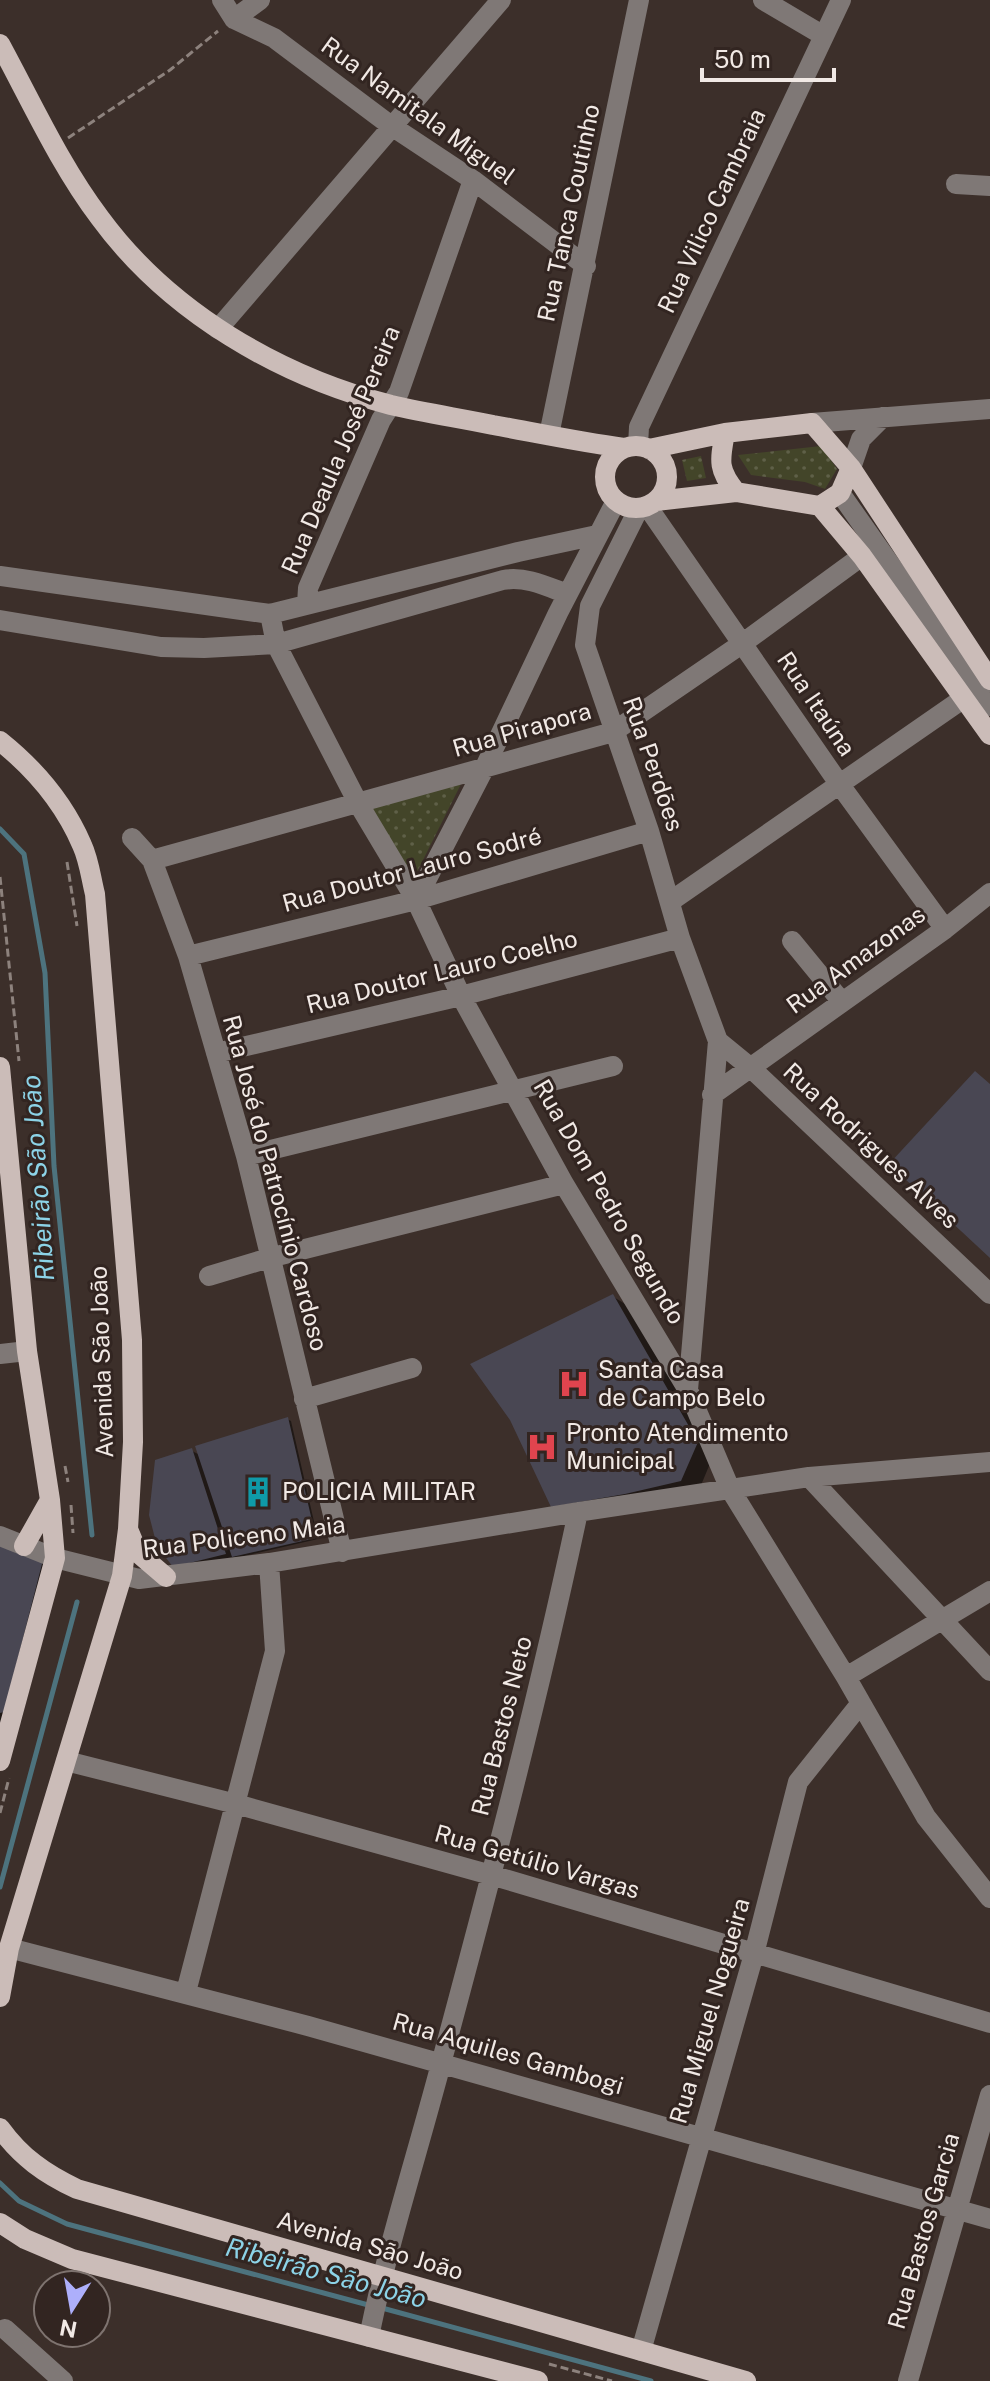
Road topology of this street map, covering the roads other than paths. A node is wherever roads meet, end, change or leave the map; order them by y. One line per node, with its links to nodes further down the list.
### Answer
1 (222, 0): 7 (street)
2 (260, 0): 7 (street)
3 (501, 0): 10 (street)
4 (639, 0): 14 (street, Rua Tanca Coutinho)
5 (763, 0): 8 (street)
6 (841, 0): 8 (street, Rua Vilico Cambraia)
7 (234, 19): 10 (street, Rua Namitala Miguel)
8 (824, 36): 23 (street, Rua Vilico Cambraia)
9 (0, 44): 15 (main road)
10 (390, 125): 11 (street, Rua Namitala Miguel); 15 (street)
11 (473, 180): 14 (street, Rua Namitala Miguel); 16 (street, Rua Deaula José Pereira)
12 (956, 184): 13 (street)
13 (990, 186)
14 (586, 266): 21 (street, Rua Tanca Coutinho)
15 (218, 329): 16 (main road)
16 (391, 405): 21 (main road); 35 (street, Rua Deaula José Pereira)
17 (990, 409): 18 (street)
18 (883, 417): 19 (street); 24 (street)
19 (812, 423): 20 (main road); 24 (main road)
20 (725, 433): 23 (main road); 26 (main road)
21 (549, 435): 22 (main road)
22 (575, 441): 23 (main road); 25 (main road)
23 (637, 448): 25 (main road); 29 (main road)
24 (851, 468): 27 (main road); 40 (main road)
25 (605, 483): 28 (main road)
26 (736, 492): 29 (main road); 30 (main road)
27 (840, 493): 30 (main road); 40 (street)
28 (616, 501): 29 (main road); 31 (street)
29 (647, 505): 38 (street, Rua Itaúna); 41 (street, Rua Perdões)
30 (820, 506): 32 (main road)
31 (597, 535): 34 (street); 35 (street)
32 (862, 556): 38 (street, Rua Pirapora); 40 (main road)
33 (0, 576): 36 (street)
34 (567, 594): 39 (street); 44 (street)
35 (307, 604): 36 (street)
36 (270, 614): 39 (street, Rua Dom Pedro Segundo)
37 (0, 620): 39 (street)
38 (743, 643): 41 (street, Rua Pirapora); 45 (street, Rua Itaúna)
39 (276, 644): 46 (street, Rua Dom Pedro Segundo)
40 (983, 690): 42 (main road); 45 (street)
41 (613, 732): 44 (street, Rua Pirapora); 47 (street, Rua Perdões)
42 (990, 735)
43 (0, 741): 83 (main road, Avenida São João)
44 (485, 767): 46 (street, Rua Pirapora); 51 (street)
45 (840, 785): 52 (street); 53 (street, Rua Itaúna)
46 (358, 803): 49 (street, Rua Pirapora); 51 (street, Rua Dom Pedro Segundo)
47 (649, 831): 51 (street, Rua Doutor Lauro Sodré); 52 (street, Rua Perdões)
48 (132, 838): 49 (street, Rua José do Patrocínio Cardoso)
49 (152, 860): 56 (street, Rua José do Patrocínio Cardoso)
50 (990, 893): 53 (street, Rua Amazonas)
51 (416, 900): 56 (street, Rua Doutor Lauro Sodré); 57 (street, Rua Dom Pedro Segundo)
52 (671, 901): 54 (street, Rua Perdões)
53 (945, 929): 58 (street, Rua Amazonas)
54 (680, 938): 57 (street, Rua Doutor Lauro Coelho); 59 (street, Rua Perdões)
55 (792, 941): 58 (street)
56 (188, 956): 60 (street, Rua José do Patrocínio Cardoso)
57 (461, 996): 60 (street, Rua Doutor Lauro Coelho); 64 (street, Rua Dom Pedro Segundo)
58 (842, 1002): 63 (street, Rua Amazonas)
59 (718, 1041): 63 (street, Rua Rodrigues Alves); 65 (street)
60 (216, 1053): 66 (street, Rua José do Patrocínio Cardoso)
61 (613, 1066): 64 (street)
62 (0, 1067): 73 (main road)
63 (751, 1068): 65 (street, Rua Amazonas); 70 (street, Rua Rodrigues Alves)
64 (516, 1091): 66 (street); 67 (street, Rua Dom Pedro Segundo)
65 (712, 1095): 72 (street)
66 (246, 1156): 68 (street, Rua José do Patrocínio Cardoso)
67 (564, 1184): 68 (street); 71 (street, Rua Dom Pedro Segundo)
68 (269, 1258): 69 (street); 77 (street, Rua José do Patrocínio Cardoso)
69 (209, 1276)
70 (990, 1294)
71 (660, 1344): 72 (street); 76 (street, Rua Dom Pedro Segundo)
72 (692, 1344): 76 (street)
73 (27, 1351): 74 (street); 81 (main road)
74 (0, 1354)
75 (412, 1368): 77 (street)
76 (688, 1390): 80 (street, Rua Dom Pedro Segundo)
77 (304, 1399): 86 (street, Rua José do Patrocínio Cardoso)
78 (990, 1462): 79 (street, Rua Policeno Maia)
79 (809, 1477): 80 (street, Rua Policeno Maia); 92 (street)
80 (730, 1489): 82 (street, Rua Policeno Maia); 94 (street, Rua Dom Pedro Segundo)
81 (50, 1500): 85 (main road); 87 (main road)
82 (578, 1512): 86 (street, Rua Policeno Maia); 99 (street, Rua Bastos Neto)
83 (128, 1529): 89 (main road, Avenida São João); 90 (main road)
84 (0, 1536): 85 (street, Rua Policeno Maia)
85 (24, 1546): 87 (street, Rua Policeno Maia)
86 (342, 1552): 88 (street, Rua Policeno Maia)
87 (55, 1558): 89 (street, Rua Policeno Maia); 96 (main road)
88 (269, 1563): 90 (street, Rua Policeno Maia); 98 (street)
89 (122, 1576): 90 (street, Rua Policeno Maia); 97 (main road, Avenida São João)
90 (166, 1577)
91 (990, 1591): 92 (street)
92 (941, 1620): 93 (street); 94 (street)
93 (990, 1671)
94 (846, 1677): 95 (street, Rua Dom Pedro Segundo)
95 (861, 1703): 100 (street, Rua Dom Pedro Segundo); 102 (street, Rua Miguel Nogueira)
96 (1, 1756)
97 (66, 1761): 98 (street, Rua Getúlio Vargas); 101 (main road, Avenida São João)
98 (236, 1804): 99 (street, Rua Getúlio Vargas); 103 (street)
99 (491, 1875): 102 (street, Rua Getúlio Vargas); 106 (street, Rua Bastos Neto)
100 (990, 1898)
101 (9, 1948): 103 (street, Rua Aquiles Gambogi); 104 (main road, Avenida São João)
102 (754, 1954): 105 (street, Rua Getúlio Vargas); 109 (street, Rua Miguel Nogueira)
103 (186, 1992): 106 (street, Rua Aquiles Gambogi)
104 (0, 1997)
105 (990, 2023)
106 (442, 2063): 109 (street, Rua Aquiles Gambogi); 113 (street, Rua Bastos Neto)
107 (990, 2095): 110 (street, Rua Bastos Garcia)
108 (0, 2128): 113 (main road, Avenida São João)
109 (702, 2136): 110 (street, Rua Aquiles Gambogi); 117 (street, Rua Miguel Nogueira)
110 (955, 2210): 111 (street, Rua Aquiles Gambogi); 121 (street, Rua Bastos Garcia)
111 (990, 2219)
112 (0, 2223): 115 (main road)
113 (380, 2285): 115 (street, Rua Bastos Neto); 117 (main road, Avenida São João)
114 (2, 2323): 116 (street); 118 (street)
115 (369, 2337): 119 (main road)
116 (0, 2350)
117 (641, 2351): 120 (main road, Avenida São João)
118 (63, 2381)
119 (538, 2381)
120 (746, 2381)
121 (908, 2381)

